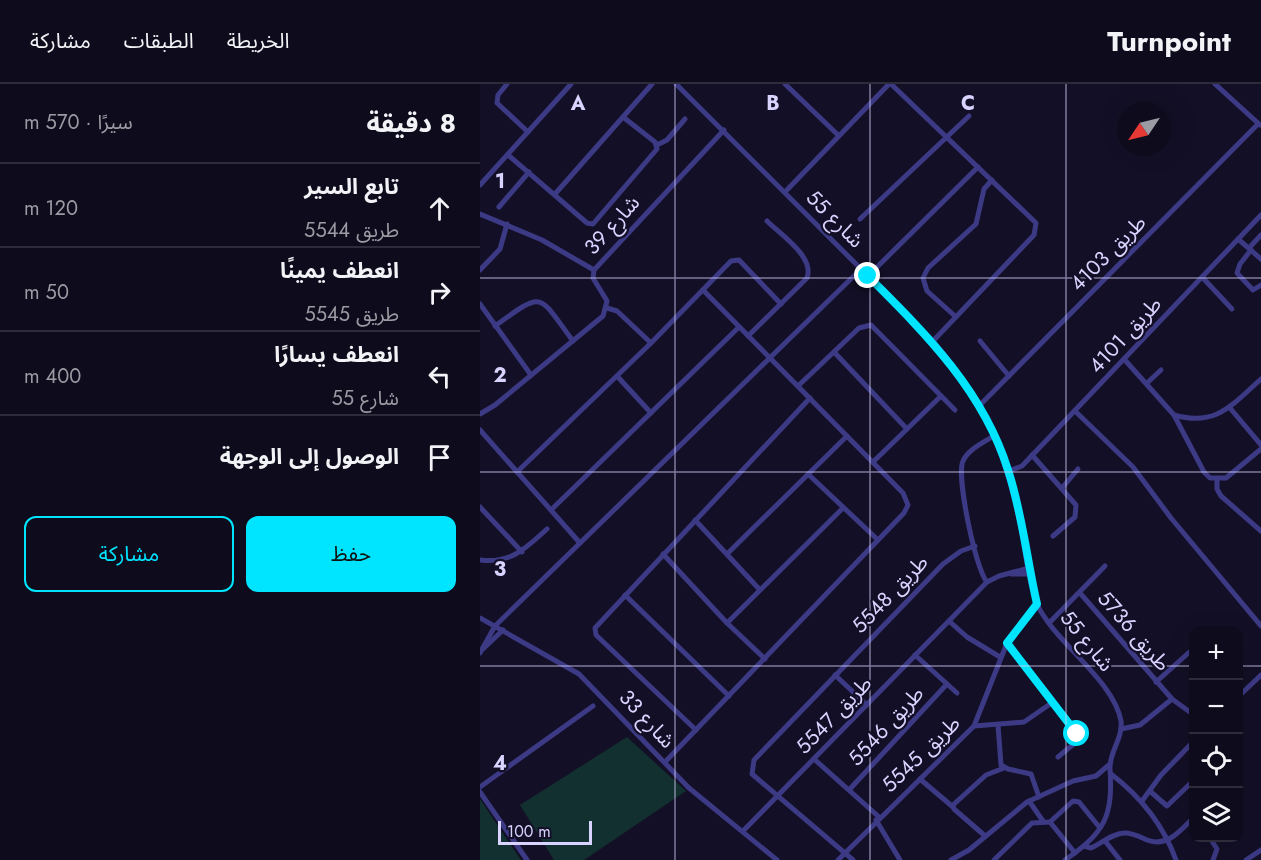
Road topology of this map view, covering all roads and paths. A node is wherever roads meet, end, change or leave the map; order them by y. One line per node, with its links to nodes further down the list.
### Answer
1 (507, 84): 13 (street)
2 (571, 84): 13 (street)
3 (652, 84): 9 (street)
4 (676, 84): 12 (street, شارع 55)
5 (785, 84): 14 (street)
6 (890, 84): 14 (street); 15 (street)
7 (1215, 84): 11 (street)
8 (969, 116): 15 (street)
9 (623, 117): 16 (street); 23 (street)
10 (685, 119): 16 (street)
11 (1260, 125): 59 (street, طريق 4103)
12 (724, 130): 22 (street, شارع 55); 36 (street, شارع 39)
13 (528, 132): 17 (street)
14 (838, 135): 22 (street)
15 (947, 138): 18 (street); 27 (street)
16 (657, 145): 23 (street)
17 (508, 155): 19 (street); 21 (street)
18 (978, 167): 20 (street); 37 (street)
19 (530, 172): 23 (street); 24 (street)
20 (992, 180): 45 (street); 45 (street)
21 (480, 185)
22 (785, 192): 34 (street, شارع 55)
23 (555, 194)
24 (499, 207)
25 (480, 214): 29 (street)
26 (1261, 215): 31 (street, طريق 4101)
27 (860, 219)
28 (767, 221): 42 (street)
29 (507, 224): 35 (street); 36 (street)
30 (1261, 234): 32 (street)
31 (1238, 239): 32 (street); 38 (street, طريق 4101)
32 (1250, 249): 33 (street); 39 (street)
33 (1261, 260)
34 (861, 269): 37 (street, شارع 55); 54 (street)
35 (480, 270)
36 (594, 270): 43 (street, شارع 39)
37 (868, 276): 50 (street, شارع 55)
38 (1202, 277): 44 (street); 55 (street, طريق 4101)
39 (1261, 285)
40 (703, 290): 42 (street); 47 (street); 52 (street)
41 (480, 304): 46 (street)
42 (781, 304): 48 (street)
43 (607, 308): 49 (street); 52 (street)
44 (1232, 309)
45 (956, 317): 50 (street)
46 (495, 326): 49 (street); 57 (street)
47 (739, 327): 48 (street); 69 (street)
48 (748, 336): 54 (street)
49 (573, 340): 57 (street)
50 (933, 341): 65 (street, شارع 55)
51 (980, 341): 59 (street)
52 (651, 343): 58 (street)
53 (834, 352): 62 (street); 63 (street); 72 (street)
54 (770, 358): 62 (street); 93 (street)
55 (1124, 359): 61 (street); 68 (street, طريق 4101)
56 (1161, 370): 61 (street)
57 (531, 375): 70 (street)
58 (617, 376): 69 (street); 81 (street)
59 (1009, 376): 65 (street, طريق 4103)
60 (1261, 379): 66 (street)
61 (1147, 383): 71 (street)
62 (798, 386): 64 (street)
63 (941, 396): 67 (street); 72 (street)
64 (810, 398): 75 (street); 88 (street)
65 (979, 406): 74 (street, شارع 55)
66 (1230, 408): 71 (street); 76 (street)
67 (955, 410)
68 (1075, 411): 77 (street, طريق 4101); 111 (street)
69 (651, 413): 87 (street)
70 (480, 414)
71 (1174, 415): 83 (street)
72 (907, 429): 78 (street)
73 (480, 430): 81 (street)
74 (995, 435): 80 (street, شارع 55); 94 (street)
75 (847, 436): 78 (street); 82 (street)
76 (1261, 447): 83 (street)
77 (1032, 455): 80 (street, طريق 4101); 84 (street)
78 (873, 462): 92 (street)
79 (1078, 469): 84 (street)
80 (1009, 471): 100 (street, شارع 55)
81 (517, 472): 87 (street)
82 (808, 474): 86 (street); 97 (street)
83 (1217, 480): 90 (street)
84 (1062, 488): 91 (street)
85 (480, 507): 95 (street)
86 (843, 508): 92 (street); 102 (street)
87 (551, 510): 93 (street)
88 (695, 520): 96 (street); 97 (street)
89 (547, 529): 95 (street)
90 (1261, 531)
91 (1053, 536)
92 (878, 540): 118 (street)
93 (580, 543): 110 (street)
94 (975, 546): 101 (street); 119 (street, طريق 5548)
95 (522, 552): 98 (street)
96 (663, 554): 104 (street); 109 (street)
97 (727, 554): 102 (street)
98 (480, 560)
99 (1105, 566): 103 (street)
100 (1030, 571): 101 (street, طريق 5547); 105 (street, شارع 55)
101 (987, 582): 107 (street, طريق 5547)
102 (760, 590): 109 (street)
103 (1080, 593): 108 (street); 121 (street, طريق 5736)
104 (624, 595): 125 (street); 134 (street)
105 (1037, 604): 108 (street, شارع 55); 113 (street, طريق 5545)
106 (480, 618): 110 (street, شارع 33)
107 (949, 621): 116 (street, طريق 5547); 117 (street)
108 (1050, 622): 133 (street, شارع 55)
109 (727, 623): 118 (street)
110 (495, 626): 112 (street, شارع 33); 114 (street)
111 (1261, 626)
112 (503, 630): 114 (street); 138 (street, شارع 33)
113 (1007, 643): 117 (street, طريق 5545); 127 (street)
114 (482, 651)
115 (1189, 652): 121 (street)
116 (915, 655): 122 (street, طريق 5546); 128 (street, طريق 5547)
117 (1000, 657): 132 (street, طريق 5545)
118 (765, 659): 125 (street)
119 (835, 675): 128 (street); 147 (street, طريق 5548)
120 (1261, 675): 124 (street)
121 (1156, 682): 126 (street, طريق 5736)
122 (947, 684): 123 (street, طريق 5546); 145 (street, طريق 5546)
123 (957, 693)
124 (1243, 693)
125 (729, 696): 134 (street)
126 (1172, 699): 130 (street); 133 (street, طريق 5736)
127 (1053, 702): 131 (street); 136 (street)
128 (867, 705): 137 (street, طريق 5547)
129 (593, 706): 144 (street)
130 (1189, 711)
131 (998, 725): 132 (street); 140 (street)
132 (974, 726): 142 (street, طريق 5545)
133 (1121, 729): 139 (street)
134 (696, 730): 138 (street)
135 (1189, 746): 146 (street)
136 (1058, 757)
137 (814, 759): 145 (street, طريق 5546); 147 (street, طريق 5547)
138 (665, 762): 157 (street, شارع 33)
139 (1110, 764): 141 (street); 148 (street)
140 (1004, 768): 148 (street); 151 (street)
141 (1111, 774): 150 (street); 156 (street)
142 (920, 779): 151 (street); 152 (street, طريق 5545)
143 (1189, 785): 146 (street)
144 (480, 789): 166 (street)
145 (849, 790): 152 (street, طريق 5546)
146 (1151, 792): 150 (street)
147 (777, 796): 157 (street, طريق 5547); 164 (street)
148 (1039, 797): 149 (street)
149 (1029, 801): 153 (street); 158 (street)
150 (1142, 801): 159 (street)
151 (952, 807): 158 (street)
152 (878, 818): 164 (street, طريق 5545); 170 (street, طريق 5546)
153 (1043, 820): 154 (street); 172 (street)
154 (1050, 822): 156 (street); 165 (street)
155 (1189, 822): 159 (street)
156 (1100, 828): 162 (street)
157 (743, 831): 167 (street, شارع 33)
158 (984, 835): 171 (street)
159 (1169, 840): 160 (street); 175 (street)
160 (1105, 841): 162 (street); 174 (street)
161 (1213, 842): 176 (street)
162 (1084, 846): 165 (street)
163 (1261, 850): 177 (street)
164 (844, 853): 168 (street, طريق 5545); 169 (street)
165 (1075, 853): 173 (street)
166 (527, 860)
167 (777, 860)
168 (838, 860)
169 (853, 860)
170 (900, 860)
171 (951, 860)
172 (994, 860)
173 (1065, 860)
174 (1120, 860)
175 (1176, 860)
176 (1213, 860)
177 (1246, 860)

